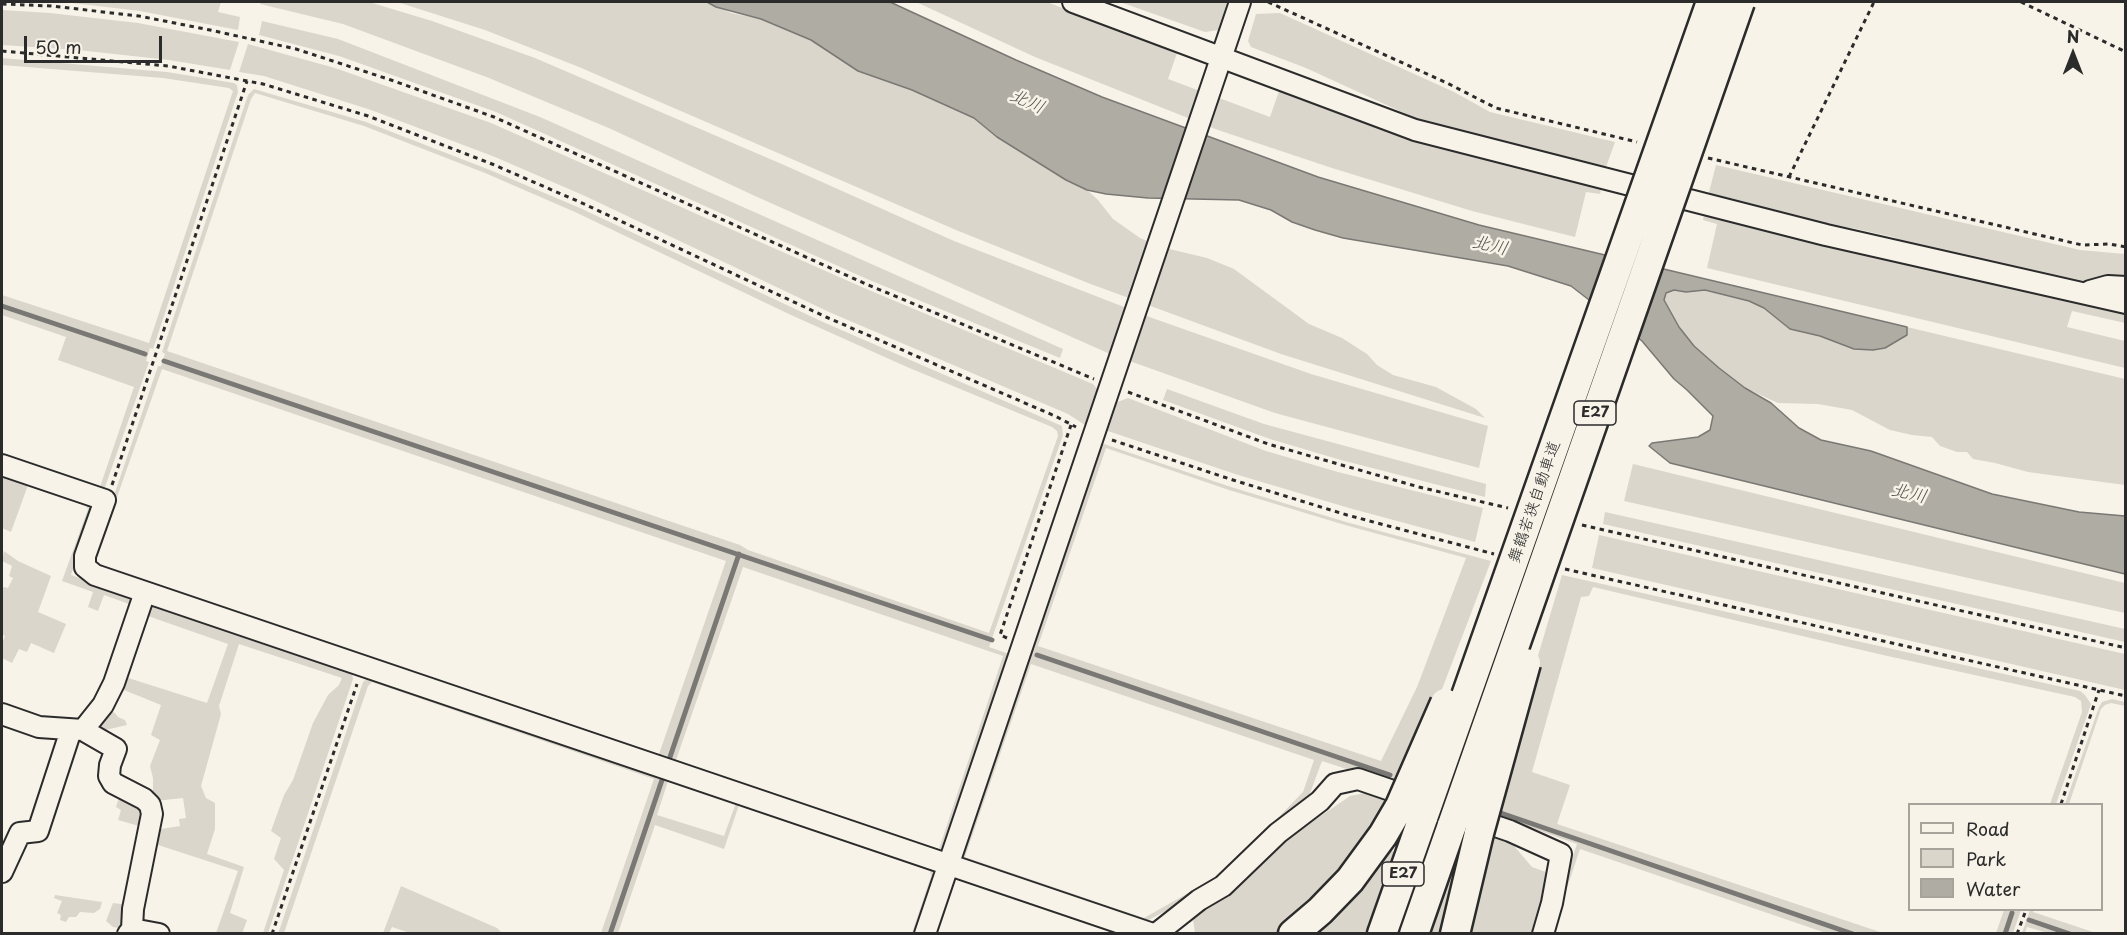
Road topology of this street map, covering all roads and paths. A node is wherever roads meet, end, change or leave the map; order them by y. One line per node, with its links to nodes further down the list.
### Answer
1 (1073, 2): 10 (street)
2 (1240, 2): 10 (street)
3 (1712, 2): 35 (highway, bridge)
4 (1740, 2): 36 (highway, E27, bridge)
5 (1874, 2): 12 (path)
6 (2021, 2): 9 (path)
7 (2, 4): 16 (path)
8 (2, 51): 11 (path)
9 (2126, 52)
10 (1218, 66): 14 (street); 16 (street)
11 (247, 81): 17 (path); 21 (path)
12 (1789, 177)
13 (2126, 287): 14 (street)
14 (2082, 293): 15 (street)
15 (2126, 303)
16 (1112, 382): 22 (path); 27 (street)
17 (1071, 425): 18 (path); 27 (path)
18 (1079, 429)
19 (1110, 439): 24 (path)
20 (2, 465): 21 (street)
21 (105, 500): 26 (street)
22 (1510, 508)
23 (1579, 524): 28 (path)
24 (1499, 555)
25 (1558, 568): 30 (path)
26 (145, 592): 29 (street); 33 (street)
27 (1023, 646): 37 (street)
28 (2126, 648)
29 (363, 666): 37 (street); 42 (path)
30 (2099, 690): 31 (path); 34 (path)
31 (2126, 696)
32 (2, 714): 33 (street)
33 (77, 730): 38 (street); 40 (street)
34 (2061, 803)
35 (1412, 810): 45 (highway); 46 (highway, E27)
36 (1465, 829): 47 (highway, E27); 48 (highway)
37 (948, 865): 43 (street); 44 (street)
38 (2, 872)
39 (2025, 911): 50 (path)
40 (130, 931): 41 (street)
41 (159, 933)
42 (272, 933)
43 (925, 933)
44 (1154, 933): 49 (street)
45 (1293, 933)
46 (1382, 933)
47 (1414, 933)
48 (1455, 933)
49 (1543, 933)
50 (2018, 933)

